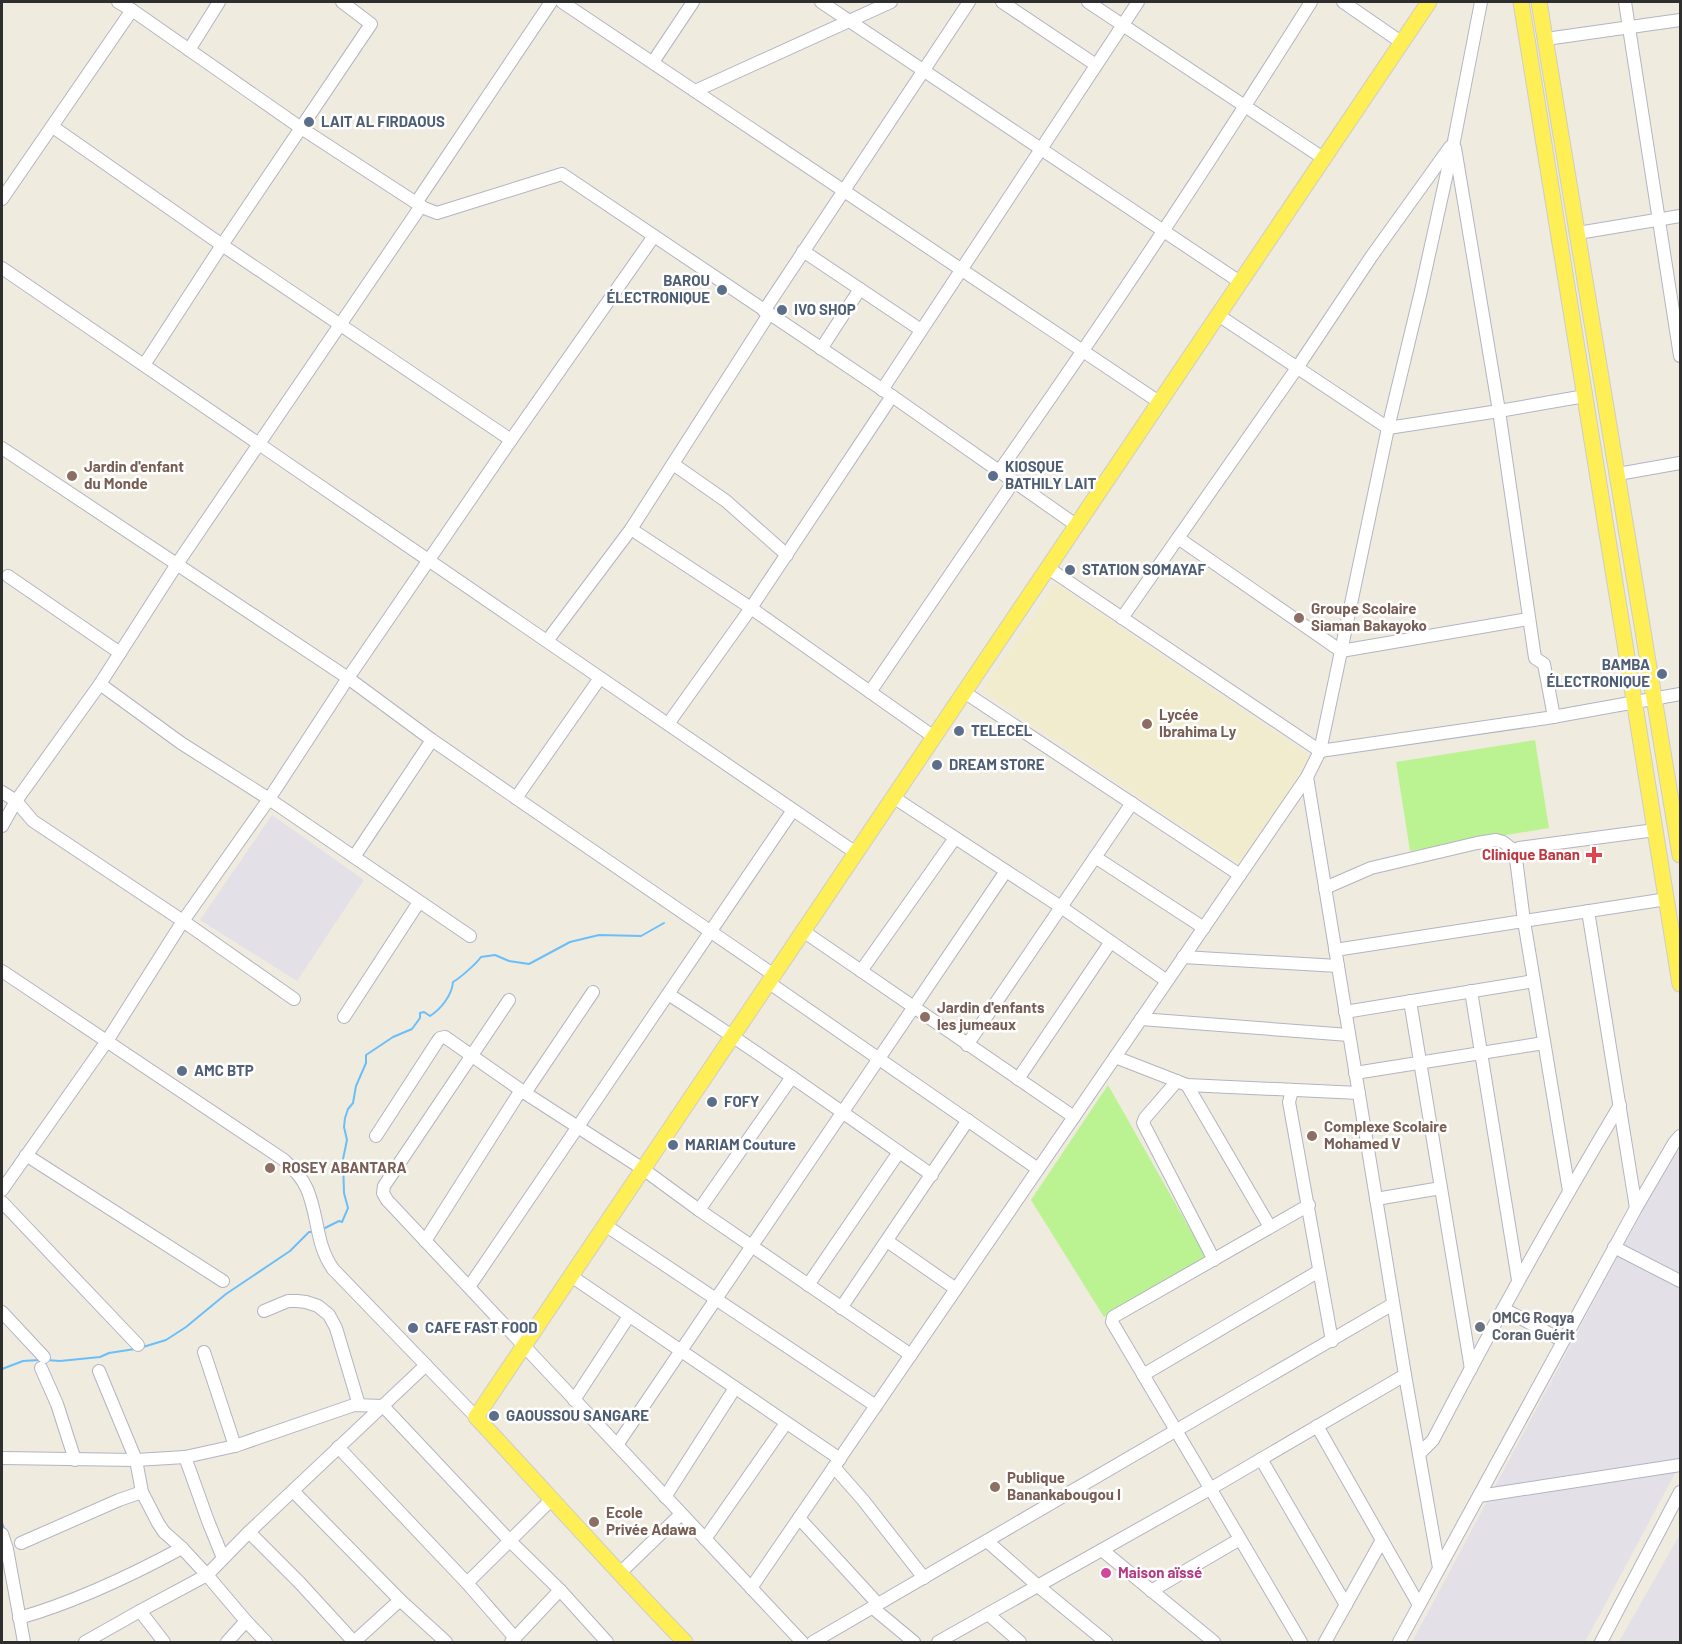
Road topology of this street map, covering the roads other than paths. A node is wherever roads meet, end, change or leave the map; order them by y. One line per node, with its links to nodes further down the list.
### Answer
1 (118, 2): 20 (street)
2 (219, 2): 27 (street)
3 (342, 2): 34 (street)
4 (551, 2): 40 (street)
5 (562, 2): 28 (street)
6 (693, 2): 28 (street)
7 (820, 2): 22 (street)
8 (891, 2): 22 (street)
9 (969, 2): 30 (street)
10 (1002, 2): 29 (street)
11 (1088, 2): 23 (street)
12 (1138, 2): 23 (street)
13 (1311, 2): 32 (street)
14 (1343, 2): 26 (street)
15 (1429, 2): 26 (main road)
16 (1481, 2): 35 (street)
17 (1521, 2): 62 (main road)
18 (1539, 2): 25 (main road)
19 (1625, 2): 24 (street)
20 (132, 10): 27 (street); 33 (street)
21 (1680, 20): 24 (street)
22 (850, 21): 30 (street); 31 (street)
23 (1123, 25): 29 (street); 32 (street)
24 (1629, 27): 25 (street); 42 (street)
25 (1546, 39): 44 (main road)
26 (1401, 42): 37 (main road)
27 (189, 50): 34 (street)
28 (653, 62): 31 (street)
29 (1096, 65): 36 (street)
30 (923, 70): 36 (street); 38 (street)
31 (695, 91): 38 (street)
32 (1245, 106): 37 (street); 43 (street)
33 (53, 127): 39 (street); 46 (street)
34 (301, 129): 40 (street); 46 (street)
35 (1454, 141): 60 (street); 64 (street); 65 (street)
36 (1041, 149): 43 (street); 49 (street)
37 (1323, 158): 50 (main road)
38 (844, 190): 47 (street); 49 (street)
39 (2, 198)
40 (418, 205): 45 (street); 54 (street)
41 (1680, 216): 42 (street)
42 (1659, 219): 44 (street); 58 (street)
43 (1164, 231): 50 (street); 57 (street)
44 (1578, 232): 72 (main road)
45 (654, 236): 52 (street); 66 (street)
46 (222, 245): 54 (street); 59 (street)
47 (803, 251): 51 (street); 52 (street)
48 (2, 268): 59 (street)
49 (961, 269): 55 (street); 57 (street)
50 (1240, 282): 53 (main road)
51 (860, 289): 55 (street); 56 (street)
52 (767, 313): 56 (street); 70 (street)
53 (1218, 315): 60 (street); 63 (main road)
54 (340, 325): 66 (street); 67 (street)
55 (921, 330): 61 (street)
56 (821, 349): 61 (street)
57 (1084, 351): 63 (street); 71 (street)
58 (1680, 356)
59 (144, 364): 67 (street)
60 (1297, 368): 65 (street); 76 (street)
61 (887, 393): 71 (street); 77 (street)
62 (1585, 396): 64 (street); 95 (main road)
63 (1159, 402): 74 (main road)
64 (1499, 411): 65 (street); 84 (street)
65 (1388, 428): 86 (street)
66 (511, 440): 78 (street)
67 (259, 443): 78 (street); 79 (street)
68 (2, 448): 79 (street)
69 (1680, 463): 72 (street)
70 (673, 464): 75 (street); 77 (street)
71 (1000, 470): 73 (street)
72 (1618, 474): 94 (main road)
73 (1014, 481): 74 (street); 91 (street)
74 (1076, 525): 80 (main road)
75 (631, 529): 82 (street); 85 (street)
76 (1178, 538): 83 (street); 86 (street)
77 (787, 555): 82 (street)
78 (429, 560): 85 (street); 88 (street)
79 (177, 564): 87 (street); 88 (street)
80 (1047, 568): 83 (street); 92 (main road)
81 (9, 576): 87 (street)
82 (751, 608): 91 (street); 97 (street)
83 (1122, 618): 100 (street)
84 (1528, 619): 86 (street); 96 (street)
85 (547, 641): 89 (street)
86 (1341, 651): 100 (street)
87 (120, 653): 90 (street)
88 (348, 678): 99 (street); 105 (street)
89 (600, 678): 97 (street); 104 (street)
90 (100, 684): 105 (street); 106 (street)
91 (870, 692): 98 (street)
92 (964, 692): 98 (main road); 107 (street)
93 (1680, 694): 94 (street)
94 (1655, 698): 95 (street); 114 (main road)
95 (1635, 702): 96 (street); 110 (main road)
96 (1554, 717): 100 (street)
97 (668, 724): 108 (street)
98 (934, 737): 103 (main road)
99 (432, 740): 104 (street); 115 (street)
100 (1320, 751): 101 (street)
101 (1306, 777): 118 (street); 119 (street)
102 (2, 792): 106 (street)
103 (893, 797): 111 (street); 113 (main road)
104 (516, 798): 128 (street)
105 (269, 799): 115 (street); 124 (street)
106 (16, 801): 109 (street); 124 (street)
107 (1132, 803): 116 (street); 118 (street)
108 (793, 810): 113 (street); 128 (street)
109 (2, 826)
110 (1656, 830): 112 (street); 120 (main road)
111 (955, 838): 117 (street); 135 (street)
112 (1515, 851): 119 (street); 125 (street)
113 (856, 853): 127 (main road)
114 (1680, 855)
115 (354, 857): 121 (street)
116 (1095, 857): 122 (street); 126 (street)
117 (1006, 871): 122 (street); 146 (street)
118 (1240, 875): 126 (street)
119 (1325, 888): 131 (street)
120 (1667, 899): 123 (street); 139 (main road)
121 (420, 902): 129 (street); 148 (street)
122 (1061, 907): 130 (street); 154 (street)
123 (1588, 911): 125 (street); 167 (street)
124 (183, 921): 143 (street); 152 (street)
125 (1524, 921): 131 (street); 138 (street)
126 (1204, 928): 132 (street)
127 (803, 931): 135 (street); 136 (main road)
128 (711, 932): 136 (street); 142 (street)
129 (470, 936)
130 (1110, 943): 137 (street); 162 (street)
131 (1335, 950): 133 (street)
132 (1183, 957): 133 (street); 137 (street)
133 (1338, 966): 147 (street)
134 (2, 970): 152 (street)
135 (861, 971): 146 (street)
136 (771, 979): 150 (main road); 158 (street)
137 (1167, 981): 149 (street)
138 (1534, 981): 140 (street); 153 (street)
139 (1680, 981)
140 (1471, 991): 145 (street); 155 (street)
141 (593, 992): 165 (street)
142 (668, 994): 150 (street); 171 (street)
143 (294, 999)
144 (509, 1000): 156 (street)
145 (1410, 1001): 147 (street); 159 (street)
146 (913, 1008): 154 (street); 158 (street)
147 (1345, 1011): 151 (street)
148 (344, 1017)
149 (1141, 1019): 151 (street); 157 (street)
150 (734, 1035): 161 (street); 176 (main road)
151 (1349, 1035): 160 (street)
152 (107, 1041): 175 (street); 216 (street)
153 (1544, 1042): 155 (street); 181 (street)
154 (967, 1044): 162 (street)
155 (1481, 1053): 159 (street); 196 (street)
156 (472, 1057): 165 (street); 172 (street); 189 (street)
157 (1115, 1057): 163 (street); 169 (street)
158 (879, 1059): 168 (street); 170 (street)
159 (1420, 1063): 160 (street); 179 (street)
160 (1355, 1073): 166 (street)
161 (792, 1077): 168 (street); 186 (street)
162 (1018, 1079): 169 (street)
163 (1182, 1083): 164 (street); 188 (street); 193 (street)
164 (1292, 1091): 166 (street); 184 (street)
165 (523, 1092): 171 (street); 189 (street)
166 (1359, 1093): 182 (street)
167 (1620, 1105): 181 (street); 185 (street)
168 (842, 1113): 174 (street); 191 (street)
169 (1074, 1117): 177 (street)
170 (968, 1120): 177 (street); 178 (street)
171 (578, 1128): 176 (street); 200 (street)
172 (376, 1136)
173 (1680, 1136): 185 (street)
174 (899, 1152): 178 (street); 199 (street)
175 (26, 1155): 180 (street); 197 (street)
176 (643, 1169): 186 (street); 187 (main road)
177 (1038, 1169): 201 (street)
178 (932, 1175): 190 (street)
179 (1441, 1188): 182 (street); 217 (street)
180 (2, 1190)
181 (1569, 1191): 196 (street)
182 (1376, 1199): 203 (street)
183 (2, 1202): 211 (street)
184 (1309, 1205): 188 (street); 194 (street)
185 (1636, 1208): 192 (street)
186 (699, 1210): 191 (street)
187 (605, 1226): 195 (main road); 202 (street)
188 (1270, 1227): 193 (street)
189 (425, 1240): 200 (street)
190 (888, 1241): 201 (street); 204 (street)
191 (752, 1246): 199 (street); 202 (street)
192 (1614, 1247): 198 (street); 210 (street)
193 (1214, 1260): 219 (street)
194 (1319, 1271): 209 (street); 219 (street)
195 (571, 1276): 208 (street); 212 (main road)
196 (1518, 1280): 205 (street)
197 (223, 1281)
198 (1680, 1281)
199 (808, 1285): 204 (street)
200 (469, 1287): 212 (street)
201 (956, 1289): 215 (street)
202 (716, 1299): 213 (street); 225 (street)
203 (1393, 1304): 209 (street); 220 (street)
204 (842, 1308): 215 (street)
205 (1504, 1309): 210 (street); 217 (street)
206 (264, 1311): 223 (street)
207 (2, 1312): 237 (street)
208 (629, 1316): 213 (street); 222 (street)
209 (1332, 1341): 229 (street)
210 (1563, 1341): 245 (street)
211 (138, 1345)
212 (524, 1346): 222 (street); 226 (main road)
213 (681, 1351): 221 (street); 230 (street)
214 (204, 1352): 231 (street)
215 (911, 1355): 225 (street)
216 (426, 1365): 224 (street); 226 (street)
217 (1471, 1368): 233 (street)
218 (99, 1371): 238 (street)
219 (1143, 1375): 229 (street)
220 (1405, 1375): 228 (street); 233 (street)
221 (735, 1388): 227 (street); 246 (street)
222 (574, 1400): 230 (street)
223 (360, 1405): 224 (street); 231 (street)
224 (383, 1406): 232 (street); 255 (street)
225 (876, 1406): 239 (street)
226 (476, 1417): 247 (main road)
227 (786, 1423): 239 (street); 252 (street)
228 (1317, 1426): 236 (street); 254 (street)
229 (1176, 1431): 241 (street); 256 (street)
230 (617, 1445): 246 (street)
231 (235, 1446): 234 (street)
232 (338, 1447): 242 (street); 265 (street)
233 (1419, 1454): 261 (street)
234 (185, 1457): 238 (street); 260 (street)
235 (2, 1458): 237 (street)
236 (1261, 1459): 241 (street); 271 (street)
237 (75, 1460): 238 (street)
238 (136, 1460): 243 (street)
239 (837, 1463): 249 (street); 264 (street)
240 (1680, 1465): 245 (street)
241 (1210, 1489): 253 (street); 259 (street)
242 (293, 1491): 250 (street); 270 (street)
243 (142, 1492): 257 (street); 258 (street)
244 (1680, 1492): 298 (street)
245 (1479, 1496): 261 (street)
246 (665, 1497): 248 (street)
247 (552, 1499): 255 (street); 262 (main road)
248 (681, 1514): 252 (street); 262 (street)
249 (799, 1518): 267 (street); 273 (street)
250 (249, 1532): 260 (street); 285 (street)
251 (2, 1534): 276 (street)
252 (705, 1539): 267 (street)
253 (1240, 1539): 269 (street); 295 (street)
254 (1382, 1540): 271 (street); 272 (street)
255 (510, 1541): 265 (street); 268 (street)
256 (987, 1541): 264 (street); 266 (street)
257 (21, 1544)
258 (182, 1548): 263 (street); 276 (street)
259 (1102, 1550): 266 (street); 269 (street)
260 (223, 1558): 263 (street)
261 (1439, 1568): 272 (street)
262 (619, 1574): 287 (main road)
263 (207, 1575): 274 (street); 277 (street)
264 (924, 1578): 273 (street)
265 (466, 1583): 278 (street)
266 (1038, 1586): 275 (street); 293 (street)
267 (751, 1588): 288 (street)
268 (560, 1590): 278 (street); 279 (street)
269 (1151, 1591): 294 (street)
270 (400, 1600): 285 (street); 286 (street)
271 (1346, 1605): 296 (street)
272 (1419, 1605): 297 (street)
273 (875, 1606): 289 (street); 290 (street)
274 (140, 1611): 281 (street); 282 (street)
275 (988, 1614): 291 (street); 292 (street)
276 (20, 1618): 280 (street)
277 (246, 1622): 283 (street); 284 (street)
278 (513, 1640)
279 (601, 1640)
280 (24, 1642)
281 (86, 1642)
282 (164, 1642)
283 (227, 1642)
284 (266, 1642)
285 (354, 1642)
286 (446, 1642)
287 (685, 1642)
288 (802, 1642)
289 (813, 1642)
290 (914, 1642)
291 (938, 1642)
292 (1020, 1642)
293 (1106, 1642)
294 (1214, 1642)
295 (1301, 1642)
296 (1325, 1642)
297 (1399, 1642)
298 (1601, 1642)

